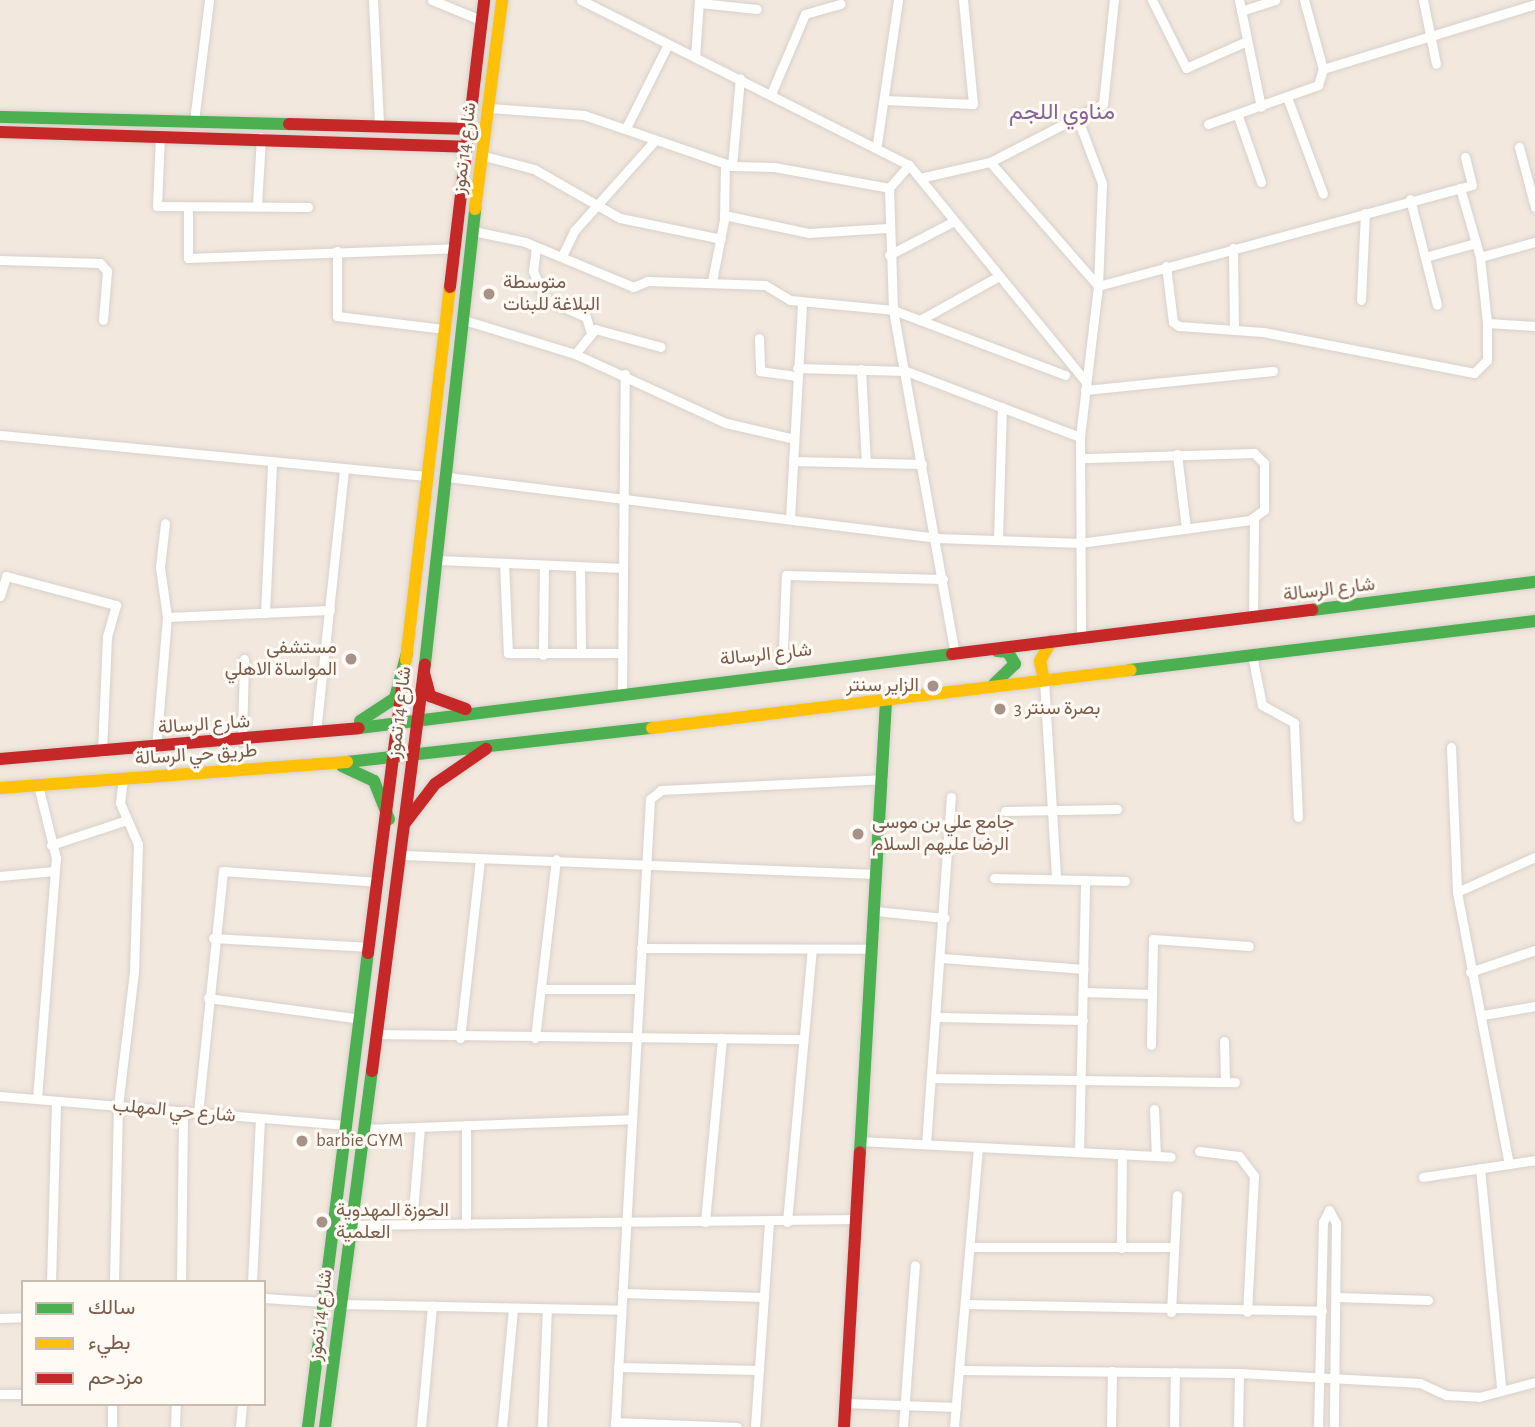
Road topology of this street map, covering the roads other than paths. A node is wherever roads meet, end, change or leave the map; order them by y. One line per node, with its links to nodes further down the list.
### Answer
1 (209, 0): 36 (street)
2 (373, 0): 37 (street)
3 (432, 0): 20 (street)
4 (484, 0): 20 (main road, شارع 14 تموز)
5 (502, 0): 32 (main road, شارع 14 تموز)
6 (581, 0): 23 (street)
7 (898, 0): 30 (street)
8 (963, 0): 30 (street)
9 (1114, 0): 35 (street)
10 (1152, 0): 22 (street)
11 (1239, 0): 19 (street)
12 (1275, 0): 19 (street)
13 (1423, 0): 21 (street)
14 (699, 1): 18 (street); 24 (street)
15 (1308, 1): 26 (street)
16 (841, 4): 28 (street)
17 (1535, 4): 21 (street)
18 (757, 9)
19 (1241, 10): 22 (street)
20 (481, 20): 40 (main road, شارع 14 تموز)
21 (1429, 39): 25 (street); 26 (street)
22 (1247, 41): 31 (street)
23 (668, 44): 24 (street); 39 (street)
24 (695, 57): 27 (street)
25 (1436, 64)
26 (1323, 69): 29 (street)
27 (740, 78): 28 (street); 51 (street)
28 (771, 94): 45 (street)
29 (1287, 97): 31 (street); 57 (street)
30 (885, 100): 45 (street)
31 (1261, 107): 33 (street)
32 (490, 108): 39 (street); 48 (main road, شارع 14 تموز)
33 (1237, 116): 38 (street); 54 (street)
34 (0, 117): 36 (main road)
35 (1077, 117): 50 (street); 84 (street)
36 (194, 121): 37 (main road)
37 (379, 124): 40 (main road)
38 (1208, 124)
39 (626, 128): 44 (street)
40 (470, 129): 46 (main road, شارع 14 تموز)
41 (0, 132): 42 (main road)
42 (159, 135): 43 (main road); 63 (street)
43 (261, 137): 46 (main road); 59 (street)
44 (655, 140): 51 (street); 61 (street)
45 (877, 144): 52 (street)
46 (467, 147): 73 (main road, شارع 14 تموز)
47 (1519, 148): 62 (street)
48 (484, 156): 61 (street); 68 (main road, شارع 14 تموز)
49 (1465, 157): 56 (street)
50 (990, 162): 53 (street); 84 (street)
51 (729, 165): 55 (street); 65 (street)
52 (909, 165): 53 (street); 55 (street)
53 (920, 178): 66 (street)
54 (1261, 182)
55 (889, 188): 67 (street)
56 (1460, 188): 58 (street); 71 (street)
57 (1323, 194)
58 (1410, 199): 64 (street); 78 (street)
59 (257, 205): 60 (street); 63 (street)
60 (308, 207)
61 (596, 207): 69 (street); 77 (street)
62 (1535, 207)
63 (188, 208): 75 (street)
64 (1365, 212): 74 (street); 85 (street)
65 (724, 215): 67 (street); 69 (street)
66 (954, 221): 76 (street); 82 (street)
67 (887, 228): 76 (street)
68 (474, 230): 72 (street); 89 (main road, شارع 14 تموز)
69 (721, 239): 83 (street)
70 (1535, 242): 79 (street)
71 (1476, 243): 78 (street); 79 (street)
72 (537, 247): 77 (street); 96 (street)
73 (455, 248): 75 (street); 94 (main road, شارع 14 تموز)
74 (1233, 248): 81 (street); 95 (street)
75 (337, 251): 94 (street)
76 (889, 255): 88 (street)
77 (562, 256): 83 (street)
78 (1425, 257): 87 (street)
79 (1480, 257): 92 (street)
80 (0, 260): 90 (street)
81 (1167, 266): 84 (street); 95 (street)
82 (999, 276): 91 (street); 106 (street)
83 (712, 281): 86 (street)
84 (1098, 286): 106 (street)
85 (1361, 300)
86 (802, 302): 88 (street); 103 (street)
87 (1437, 305)
88 (893, 310): 91 (street); 101 (street)
89 (461, 319): 99 (street); 119 (main road, شارع 14 تموز)
90 (103, 320)
91 (920, 320): 105 (street)
92 (1487, 323): 93 (street); 95 (street)
93 (1535, 326)
94 (445, 329): 118 (main road, شارع 14 تموز)
95 (1234, 329)
96 (590, 330): 98 (street); 99 (street)
97 (759, 338): 103 (street)
98 (661, 347)
99 (575, 354): 104 (street)
100 (861, 369): 101 (street); 103 (street); 114 (street)
101 (906, 371): 107 (street); 116 (street)
102 (1273, 371): 106 (street)
103 (797, 372): 110 (street)
104 (625, 374): 110 (street); 120 (street)
105 (1065, 375)
106 (1085, 386): 109 (street)
107 (1002, 407): 109 (street); 126 (street)
108 (0, 435): 115 (street)
109 (1080, 437): 112 (street)
110 (794, 439): 113 (street)
111 (1177, 454): 112 (street); 122 (street); 124 (street)
112 (1081, 457): 127 (street)
113 (793, 461): 114 (street); 121 (street)
114 (866, 463): 116 (street)
115 (272, 464): 117 (street); 138 (street)
116 (922, 464): 125 (street)
117 (344, 471): 118 (street); 137 (street)
118 (427, 476): 145 (main road, شارع 14 تموز)
119 (448, 477): 120 (street); 128 (main road, شارع 14 تموز)
120 (624, 500): 121 (street); 132 (street)
121 (790, 519): 125 (street)
122 (1254, 519): 124 (street); 140 (street)
123 (165, 523): 139 (street)
124 (1186, 528): 127 (street)
125 (937, 538): 126 (street); 134 (street)
126 (998, 540): 127 (street)
127 (1080, 542): 142 (street)
128 (439, 560): 129 (street); 152 (main road, شارع 14 تموز)
129 (504, 563): 130 (street); 149 (street)
130 (544, 565): 131 (street); 149 (street)
131 (580, 566): 132 (street); 146 (street)
132 (623, 568): 147 (street)
133 (3, 574): 136 (street); 167 (street)
134 (943, 579): 148 (street); 153 (street)
135 (1535, 582): 140 (main road, شارع الرسالة)
136 (0, 596)
137 (330, 610): 138 (street); 162 (street)
138 (265, 613): 139 (street)
139 (167, 617): 166 (street)
140 (1253, 618): 142 (main road, شارع الرسالة)
141 (1535, 621): 150 (main road)
142 (1082, 638): 143 (main road, شارع الرسالة)
143 (1051, 641): 144 (main road, شارع الرسالة); 154 (main road)
144 (983, 650): 148 (main road, شارع الرسالة); 155 (main road)
145 (407, 653): 160 (main road, شارع 14 تموز); 161 (main road)
146 (581, 653): 147 (street); 149 (street)
147 (622, 653): 156 (street)
148 (955, 654): 153 (main road, شارع الرسالة)
149 (543, 655)
150 (1252, 655): 154 (main road); 180 (street)
151 (244, 659): 163 (street)
152 (424, 673): 158 (main road); 159 (main road, شارع 14 تموز)
153 (782, 673): 156 (main road, شارع الرسالة)
154 (1044, 680): 155 (main road); 179 (street)
155 (986, 687): 157 (main road)
156 (622, 692): 158 (main road, شارع الرسالة)
157 (886, 699): 164 (main road); 173 (main road)
158 (481, 712): 159 (main road, شارع الرسالة)
159 (419, 719): 160 (main road, شارع الرسالة); 168 (main road, شارع 14 تموز)
160 (397, 722): 161 (main road, شارع الرسالة); 170 (main road, شارع 14 تموز)
161 (333, 730): 162 (main road, شارع الرسالة)
162 (316, 732): 163 (main road, شارع الرسالة)
163 (242, 741): 166 (main road, شارع الرسالة)
164 (490, 747): 168 (main road); 183 (main road)
165 (1451, 747): 198 (street)
166 (156, 748): 167 (main road, شارع الرسالة)
167 (102, 752): 169 (main road, شارع الرسالة)
168 (414, 756): 170 (main road); 183 (main road, شارع 14 تموز)
169 (0, 759)
170 (394, 759): 171 (main road, طريق حي الرسالة); 181 (main road, شارع 14 تموز)
171 (334, 764): 172 (main road, طريق حي الرسالة); 181 (main road)
172 (123, 779): 174 (main road, طريق حي الرسالة); 182 (street)
173 (883, 779): 189 (street); 191 (main road)
174 (38, 785): 175 (main road, طريق حي الرسالة); 184 (street)
175 (0, 788)
176 (951, 797): 200 (street)
177 (1117, 809): 179 (street)
178 (1006, 811): 179 (street)
179 (1055, 811): 194 (street)
180 (1298, 817)
181 (389, 819): 197 (main road, شارع 14 تموز)
182 (127, 820): 184 (street); 234 (street)
183 (405, 823): 185 (main road, شارع 14 تموز)
184 (51, 845): 190 (street)
185 (401, 855): 187 (street); 221 (main road, شارع 14 تموز)
186 (1535, 857): 198 (street)
187 (480, 859): 188 (street); 222 (street)
188 (556, 859): 189 (street); 211 (street)
189 (645, 868): 191 (street); 204 (street)
190 (54, 871): 192 (street); 232 (street)
191 (877, 874): 199 (main road)
192 (0, 876)
193 (994, 878): 194 (street)
194 (1056, 879): 195 (street)
195 (1085, 880): 196 (street); 209 (street)
196 (1125, 881)
197 (379, 882): 201 (street); 203 (main road, شارع 14 تموز)
198 (1457, 892): 210 (street)
199 (875, 911): 200 (street); 206 (main road)
200 (946, 918): 208 (street)
201 (212, 938): 203 (street); 215 (street)
202 (1249, 946): 214 (street)
203 (370, 947): 219 (main road, شارع 14 تموز)
204 (641, 948): 205 (street); 212 (street)
205 (812, 949): 206 (street); 226 (street)
206 (872, 949): 244 (main road)
207 (1535, 950): 210 (street)
208 (942, 958): 209 (street); 218 (street)
209 (1084, 969): 213 (street)
210 (1470, 972): 217 (street)
211 (542, 989): 212 (street); 223 (street)
212 (639, 989): 225 (street)
213 (1083, 992): 214 (street); 220 (street)
214 (1152, 994): 228 (street)
215 (208, 998): 219 (street); 237 (street)
216 (1535, 1006): 217 (street)
217 (1483, 1016): 253 (street)
218 (938, 1017): 220 (street); 229 (street)
219 (361, 1019): 240 (main road, شارع 14 تموز)
220 (1083, 1020): 230 (street)
221 (377, 1034): 222 (street); 243 (main road, شارع 14 تموز)
222 (460, 1038): 223 (street)
223 (535, 1038): 225 (street)
224 (722, 1038): 225 (street); 226 (street); 258 (street)
225 (636, 1039): 239 (street)
226 (803, 1039): 260 (street)
227 (1224, 1041): 230 (street)
228 (1151, 1045)
229 (935, 1078): 230 (street); 245 (street)
230 (1081, 1079): 248 (street)
231 (0, 1096): 232 (street, شارع حي المهلب)
232 (37, 1099): 233 (street, شارع حي المهلب)
233 (56, 1101): 234 (street, شارع حي المهلب); 269 (street)
234 (118, 1106): 236 (street, شارع حي المهلب); 270 (street)
235 (1154, 1109): 250 (street)
236 (183, 1111): 237 (street, شارع حي المهلب); 271 (street)
237 (198, 1113): 238 (street, شارع حي المهلب)
238 (260, 1118): 240 (street, شارع حي المهلب); 272 (street)
239 (632, 1119): 241 (street); 261 (street)
240 (347, 1125): 278 (main road, شارع 14 تموز)
241 (466, 1125): 242 (street); 264 (street)
242 (421, 1127): 243 (street); 263 (street)
243 (365, 1129): 262 (main road, شارع 14 تموز)
244 (859, 1141): 245 (street); 257 (main road)
245 (926, 1144): 246 (street)
246 (978, 1147): 248 (street); 265 (street)
247 (1199, 1151): 285 (street)
248 (1079, 1152): 249 (street)
249 (1122, 1154): 250 (street); 267 (street)
250 (1156, 1156): 251 (street)
251 (1171, 1157)
252 (1535, 1160): 253 (street)
253 (1509, 1164): 254 (street)
254 (1480, 1168): 255 (street); 299 (street)
255 (1423, 1177)
256 (1177, 1195): 266 (street)
257 (854, 1219): 260 (street); 302 (main road)
258 (705, 1222): 259 (street); 261 (street)
259 (769, 1222): 260 (street); 274 (street)
260 (787, 1222)
261 (626, 1223): 264 (street); 273 (street)
262 (352, 1224): 263 (street); 279 (main road, شارع 14 تموز)
263 (412, 1224): 264 (street)
264 (466, 1224)
265 (970, 1247): 267 (street); 280 (street)
266 (1174, 1247): 267 (street); 287 (street)
267 (1121, 1248)
268 (915, 1265): 303 (street)
269 (51, 1280)
270 (114, 1280)
271 (181, 1280)
272 (252, 1280)
273 (622, 1293): 274 (street); 284 (street)
274 (764, 1297): 291 (street)
275 (1337, 1297): 277 (street); 286 (street); 297 (street)
276 (266, 1298): 278 (street)
277 (1429, 1300)
278 (324, 1302): 312 (main road, شارع 14 تموز)
279 (341, 1304): 281 (street); 313 (main road, شارع 14 تموز)
280 (965, 1304): 287 (street); 292 (street)
281 (432, 1305): 282 (street); 314 (street)
282 (513, 1308): 283 (street); 315 (street)
283 (547, 1309): 284 (street); 316 (street)
284 (621, 1310): 290 (street)
285 (1247, 1311): 286 (street); 287 (street)
286 (1322, 1311): 296 (street)
287 (1171, 1312)
288 (21, 1317): 289 (street)
289 (0, 1318)
290 (618, 1367): 291 (street); 308 (street)
291 (759, 1370): 318 (street)
292 (960, 1370): 293 (street); 307 (street)
293 (1112, 1371): 294 (street); 322 (street)
294 (1175, 1372): 295 (street); 323 (street)
295 (1238, 1373): 296 (street); 324 (street)
296 (1319, 1381): 297 (street); 325 (street)
297 (1335, 1381): 299 (street); 326 (street)
298 (1535, 1382): 299 (street)
299 (1501, 1387)
300 (0, 1394): 301 (street)
301 (21, 1394)
302 (845, 1403): 303 (street); 319 (main road)
303 (904, 1405): 307 (street); 320 (street)
304 (112, 1406): 309 (street)
305 (176, 1406): 310 (street)
306 (242, 1406): 311 (street)
307 (956, 1407): 321 (street)
308 (615, 1424): 317 (street)
309 (112, 1427)
310 (175, 1427)
311 (240, 1427)
312 (308, 1427)
313 (325, 1427)
314 (421, 1427)
315 (502, 1427)
316 (542, 1427)
317 (737, 1427)
318 (755, 1427)
319 (844, 1427)
320 (904, 1427)
321 (954, 1427)
322 (1111, 1427)
323 (1174, 1427)
324 (1238, 1427)
325 (1318, 1427)
326 (1334, 1427)

